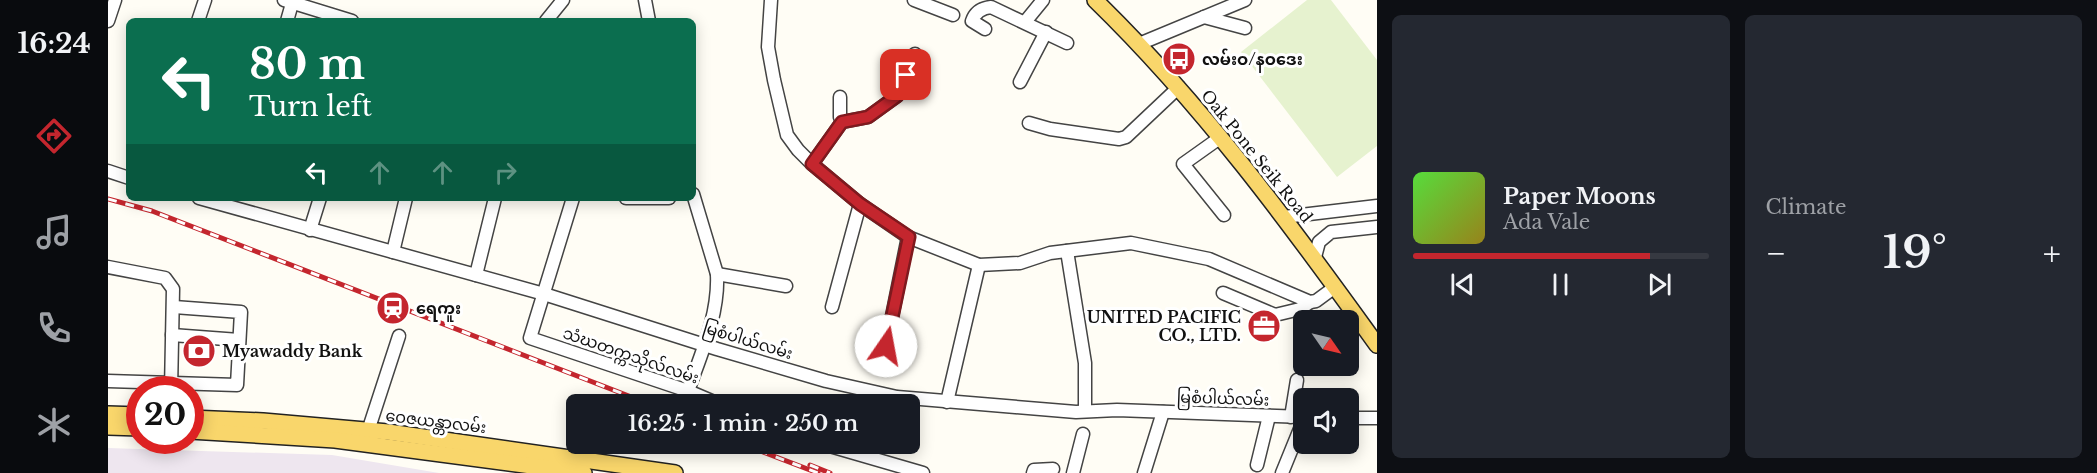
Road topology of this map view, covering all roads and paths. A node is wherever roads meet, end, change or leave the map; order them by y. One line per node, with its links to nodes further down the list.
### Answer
1 (115, 0): 18 (street)
2 (205, 0): 13 (street)
3 (563, 0): 16 (street)
4 (645, 0): 17 (street)
5 (771, 0): 32 (street)
6 (914, 0): 11 (street)
7 (1043, 0): 19 (street)
8 (1095, 0): 24 (main road, Oak Pone Seik Road)
9 (1245, 0): 12 (street)
10 (290, 1): 14 (street); 15 (street)
11 (953, 15)
12 (1204, 17): 20 (street); 24 (street)
13 (199, 18)
14 (287, 18)
15 (343, 18)
16 (548, 18)
17 (648, 18)
18 (108, 21)
19 (1025, 22): 21 (street); 22 (street)
20 (1245, 28)
21 (985, 29)
22 (1046, 32): 23 (street); 26 (street)
23 (1067, 43)
24 (1139, 44): 27 (main road, Oak Pone Seik Road)
25 (915, 54): 29 (street)
26 (1020, 82)
27 (1179, 87): 30 (street); 31 (main road, Oak Pone Seik Road)
28 (840, 97): 29 (street)
29 (842, 122): 32 (street)
30 (1029, 123)
31 (1221, 137): 43 (street); 44 (main road, Oak Pone Seik Road)
32 (812, 164): 41 (street)
33 (108, 171): 34 (street)
34 (126, 177)
35 (319, 201): 46 (street)
36 (405, 201): 49 (street)
37 (494, 201): 53 (street)
38 (572, 201): 58 (street)
39 (695, 201): 54 (street)
40 (229, 202): 46 (street, မြစံပါယ်လမ်း)
41 (860, 204): 47 (street); 61 (street)
42 (1377, 206): 44 (street)
43 (1224, 215)
44 (1284, 217): 50 (main road, Oak Pone Seik Road)
45 (1377, 227): 50 (street)
46 (310, 230): 49 (street, မြစံပါယ်လမ်း)
47 (909, 237): 51 (street); 67 (street)
48 (1067, 251): 51 (street); 59 (street); 77 (street)
49 (393, 252): 53 (street, မြစံပါယ်လမ်း)
50 (1315, 257): 56 (main road, Oak Pone Seik Road)
51 (979, 265): 76 (street)
52 (108, 267): 60 (street)
53 (476, 274): 58 (street, မြစံပါယ်လမ်း)
54 (717, 274): 55 (street); 65 (street)
55 (786, 286)
56 (1335, 286): 59 (street); 66 (main road, Oak Pone Seik Road)
57 (1223, 292): 59 (street)
58 (544, 294): 65 (street, မြစံပါယ်လမ်း); 74 (street, သံဃတက္ကသိုလ်လမ်း)
59 (1310, 302)
60 (174, 306): 62 (street); 64 (street)
61 (832, 307)
62 (172, 335): 64 (street); 68 (street)
63 (399, 336): 88 (street)
64 (239, 340): 72 (street)
65 (704, 345): 74 (street); 76 (street, မြစံပါယ်လမ်း)
66 (1377, 345)
67 (886, 346)
68 (171, 376)
69 (1297, 380): 73 (street)
70 (108, 381): 71 (street)
71 (126, 383)
72 (204, 386)
73 (1297, 388)
74 (688, 391): 75 (street, သံဃတက္ကသိုလ်လမ်း)
75 (695, 394)
76 (947, 402): 77 (street, မြစံပါယ်လမ်း)
77 (1085, 411): 78 (street, မြစံပါယ်လမ်း)
78 (1163, 412): 81 (street, မြစံပါယ်လမ်း); 100 (street)
79 (108, 414): 80 (main road)
80 (126, 415)
81 (1269, 416): 83 (street, မြစံပါယ်လမ်း); 93 (street)
82 (1359, 417): 84 (street)
83 (1293, 418)
84 (1377, 418)
85 (204, 419): 88 (main road, ဝေဇယန္တာလမ်း)
86 (108, 427): 87 (main road)
87 (126, 428)
88 (368, 431): 96 (main road, ဝေဇယန္တာလမ်း)
89 (204, 432): 95 (main road, ဝေဇယန္တာလမ်း)
90 (1083, 434): 99 (street)
91 (1293, 437): 101 (street)
92 (858, 454): 97 (street)
93 (1257, 465)
94 (1053, 469): 98 (street)
95 (584, 473)
96 (675, 473)
97 (924, 473)
98 (1033, 473)
99 (1073, 473)
100 (1144, 473)
101 (1282, 473)

